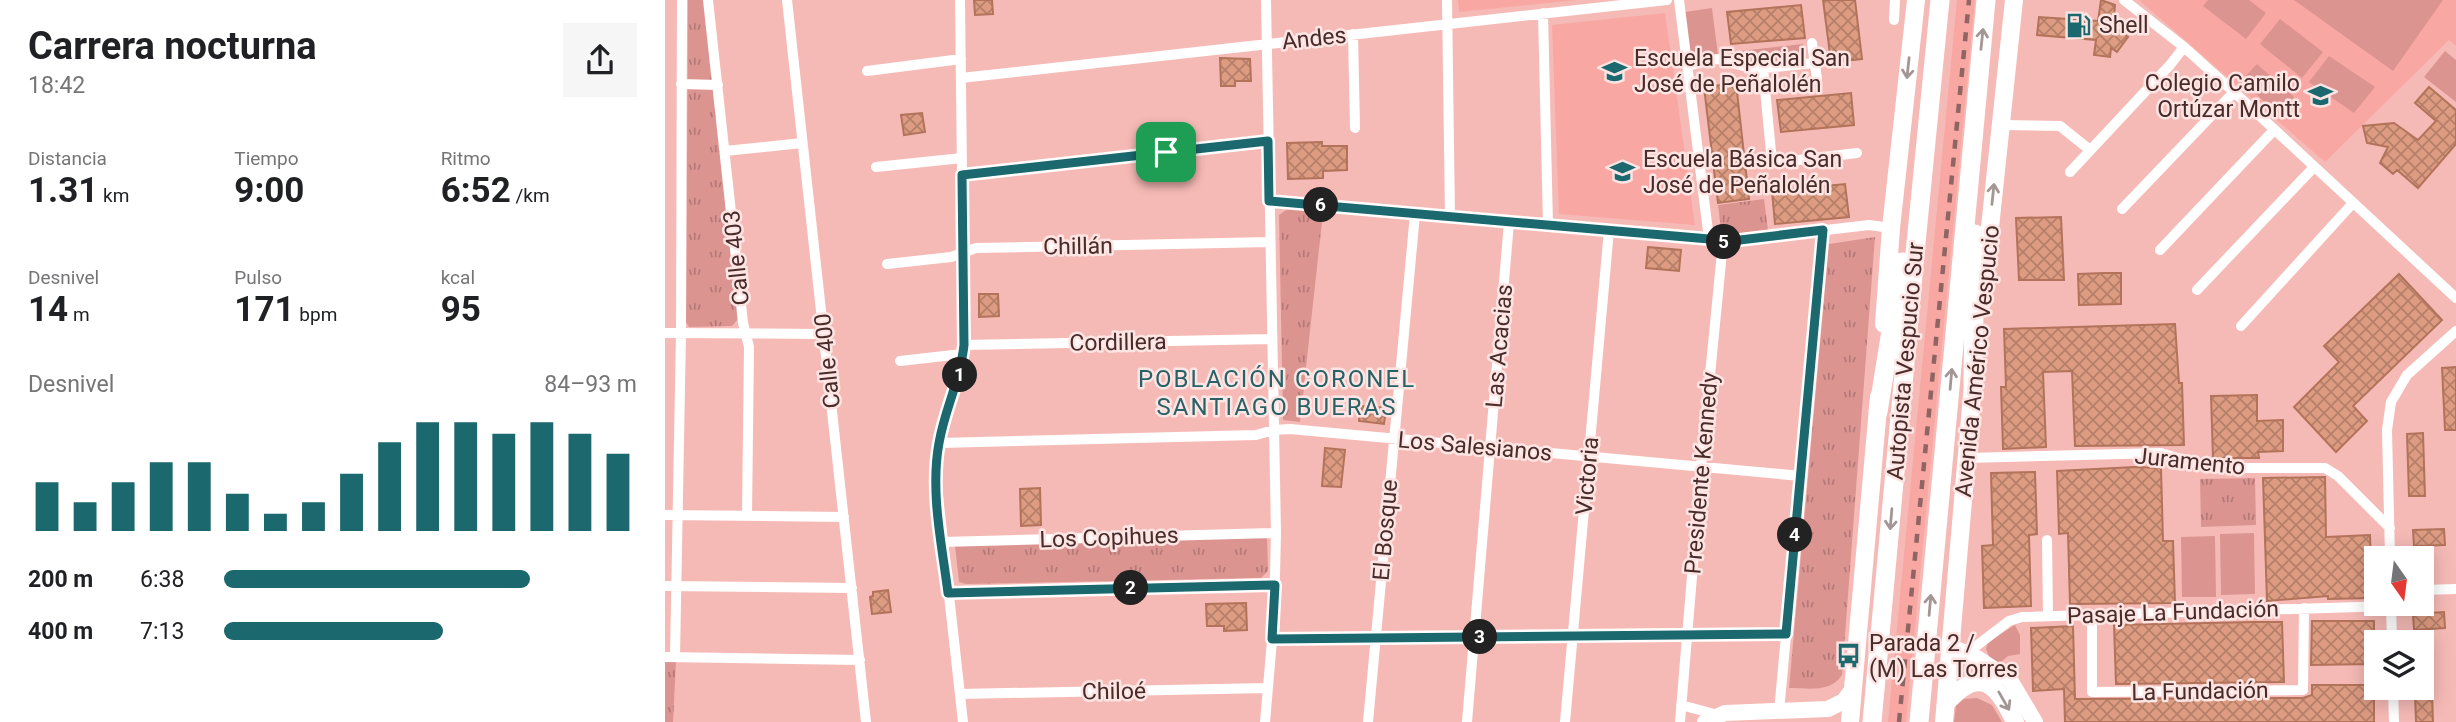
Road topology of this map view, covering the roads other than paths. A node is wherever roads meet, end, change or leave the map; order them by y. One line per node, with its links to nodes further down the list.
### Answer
1 (682, 0): 30 (street)
2 (708, 0): 31 (street, Calle 403)
3 (787, 0): 38 (street, Calle 400)
4 (960, 0): 22 (street)
5 (1266, 0): 20 (street)
6 (1447, 0): 17 (street)
7 (1667, 0): 15 (street, Andes)
8 (1679, 0): 24 (street)
9 (1895, 0): 16 (street)
10 (1916, 0): 54 (main road, one-way to 54)
11 (1940, 0): 33 (highway, Autopista Vespucio Sur)
12 (1986, 0): 28 (highway, Autopista Vespucio Sur, one-way to 12)
13 (2014, 0): 34 (main road, Avenida Américo Vespucio)
14 (2124, 0): 21 (street)
15 (1543, 13): 17 (street, Andes); 53 (street)
16 (1894, 20)
17 (1447, 23): 18 (street, Andes); 51 (street)
18 (1353, 34): 20 (street, Andes); 35 (street)
19 (1812, 43): 23 (street)
20 (1267, 44): 27 (street, Andes); 37 (street)
21 (2183, 47): 32 (street); 39 (street)
22 (961, 59): 26 (street); 27 (street)
23 (1814, 63): 25 (street); 29 (street)
24 (1688, 66): 25 (street); 57 (street)
25 (1763, 68): 41 (street)
26 (867, 71)
27 (961, 78): 42 (street)
28 (1978, 78): 74 (highway); 131 (highway, Autopista Vespucio Sur, one-way to 28)
29 (1817, 79)
30 (681, 84): 31 (street); 68 (street)
31 (717, 85): 40 (street, Calle 403)
32 (2234, 92): 36 (street); 49 (street)
33 (1929, 109): 75 (highway); 130 (highway, Autopista Vespucio Sur, one-way to 130)
34 (2001, 125): 39 (street); 74 (main road, Avenida Américo Vespucio, one-way to 34)
35 (1355, 128)
36 (2274, 130): 44 (street); 60 (street)
37 (1268, 141): 46 (street); 47 (street)
38 (803, 142): 40 (street); 70 (street, Calle 400)
39 (2090, 150): 45 (street)
40 (725, 151): 69 (street, Calle 403)
41 (1857, 153)
42 (962, 158): 43 (street); 46 (street)
43 (876, 167)
44 (2314, 167): 48 (street); 63 (street)
45 (2070, 172)
46 (962, 175): 61 (street)
47 (1269, 201): 50 (street); 58 (street)
48 (2353, 203): 64 (street); 65 (street)
49 (2122, 209)
50 (1415, 214): 51 (street); 77 (street, El Bosque)
51 (1450, 217): 52 (street)
52 (1509, 222): 53 (street); 81 (street, Las Acacias)
53 (1548, 225): 55 (street)
54 (1891, 228): 56 (street); 75 (main road)
55 (1609, 230): 57 (street); 82 (street, Victoria)
56 (1823, 230): 59 (street); 85 (street)
57 (1709, 239): 59 (street)
58 (1270, 242): 61 (street, Chillán); 71 (street)
59 (1723, 242): 84 (street, Presidente Kennedy)
60 (2160, 250)
61 (963, 252): 62 (street, Chillán); 72 (street)
62 (887, 264)
63 (2197, 290)
64 (2456, 298)
65 (2241, 326)
66 (2456, 331): 90 (street)
67 (665, 333): 68 (street)
68 (681, 333): 69 (street); 80 (street)
69 (747, 334): 70 (street); 88 (street, Calle 403)
70 (824, 334): 89 (street, Calle 400)
71 (1272, 339): 72 (street, Cordillera); 76 (street)
72 (963, 350): 73 (street, Cordillera); 78 (street)
73 (900, 360)
74 (1973, 384): 83 (main road, Avenida Américo Vespucio)
75 (1878, 412): 114 (main road)
76 (1274, 430): 77 (street, Los Salesianos); 78 (street, Los Salesianos); 91 (street)
77 (1394, 439): 81 (street, Los Salesianos); 109 (street, El Bosque)
78 (939, 443): 93 (street)
79 (665, 444): 80 (street)
80 (679, 445): 87 (street)
81 (1490, 447): 82 (street, Los Salesianos); 108 (street, Las Acacias)
82 (1589, 456): 84 (street, Los Salesianos); 107 (street, Victoria)
83 (1967, 458): 90 (street, Juramento); 111 (main road, Avenida Américo Vespucio)
84 (1701, 467): 85 (street, Los Salesianos); 106 (street, Presidente Kennedy)
85 (1801, 475): 105 (street)
86 (665, 514): 87 (street)
87 (678, 515): 88 (street); 96 (street)
88 (747, 516): 89 (street)
89 (844, 517): 97 (street, Calle 400)
90 (2390, 528): 94 (street)
91 (1276, 533): 93 (street, Los Copihues); 95 (street)
92 (2047, 540): 104 (street)
93 (942, 542): 100 (street)
94 (2390, 546)
95 (1275, 585): 100 (street); 110 (street)
96 (671, 586): 97 (street); 112 (street)
97 (852, 588): 113 (street, Calle 400)
98 (2456, 589): 99 (street)
99 (2434, 590)
100 (948, 593): 116 (street)
101 (2364, 606): 102 (street, Pasaje La Fundación)
102 (2304, 608): 103 (street, Pasaje La Fundación); 103 (street, La Fundación)
103 (2092, 615): 104 (street, Pasaje La Fundación)
104 (2048, 616): 111 (street, Pasaje La Fundación)
105 (1786, 634): 106 (street); 120 (street)
106 (1687, 635): 107 (street); 119 (street, Presidente Kennedy)
107 (1572, 636): 108 (street); 127 (street, Victoria)
108 (1474, 637): 109 (street); 126 (street, Las Acacias)
109 (1376, 638): 110 (street); 125 (street, El Bosque)
110 (1272, 639): 115 (street)
111 (1959, 650): 118 (main road, Avenida Américo Vespucio); 134 (street)
112 (670, 657): 113 (street)
113 (860, 660): 122 (street, Calle 400)
114 (1854, 687): 120 (street); 129 (main road)
115 (1268, 688): 116 (street, Chiloé); 124 (street)
116 (960, 694): 123 (street)
117 (2393, 700): 135 (street)
118 (1946, 702): 132 (main road, Avenida Américo Vespucio); 133 (main road, one-way to 133)
119 (1681, 705): 121 (street); 128 (street, Presidente Kennedy)
120 (1779, 712): 121 (street)
121 (1711, 718)
122 (866, 722)
123 (963, 722)
124 (1265, 722)
125 (1368, 722)
126 (1467, 722)
127 (1565, 722)
128 (1680, 722)
129 (1850, 722)
130 (1872, 722)
131 (1919, 722)
132 (1944, 722)
133 (2015, 722)
134 (2035, 722)
135 (2394, 722)

